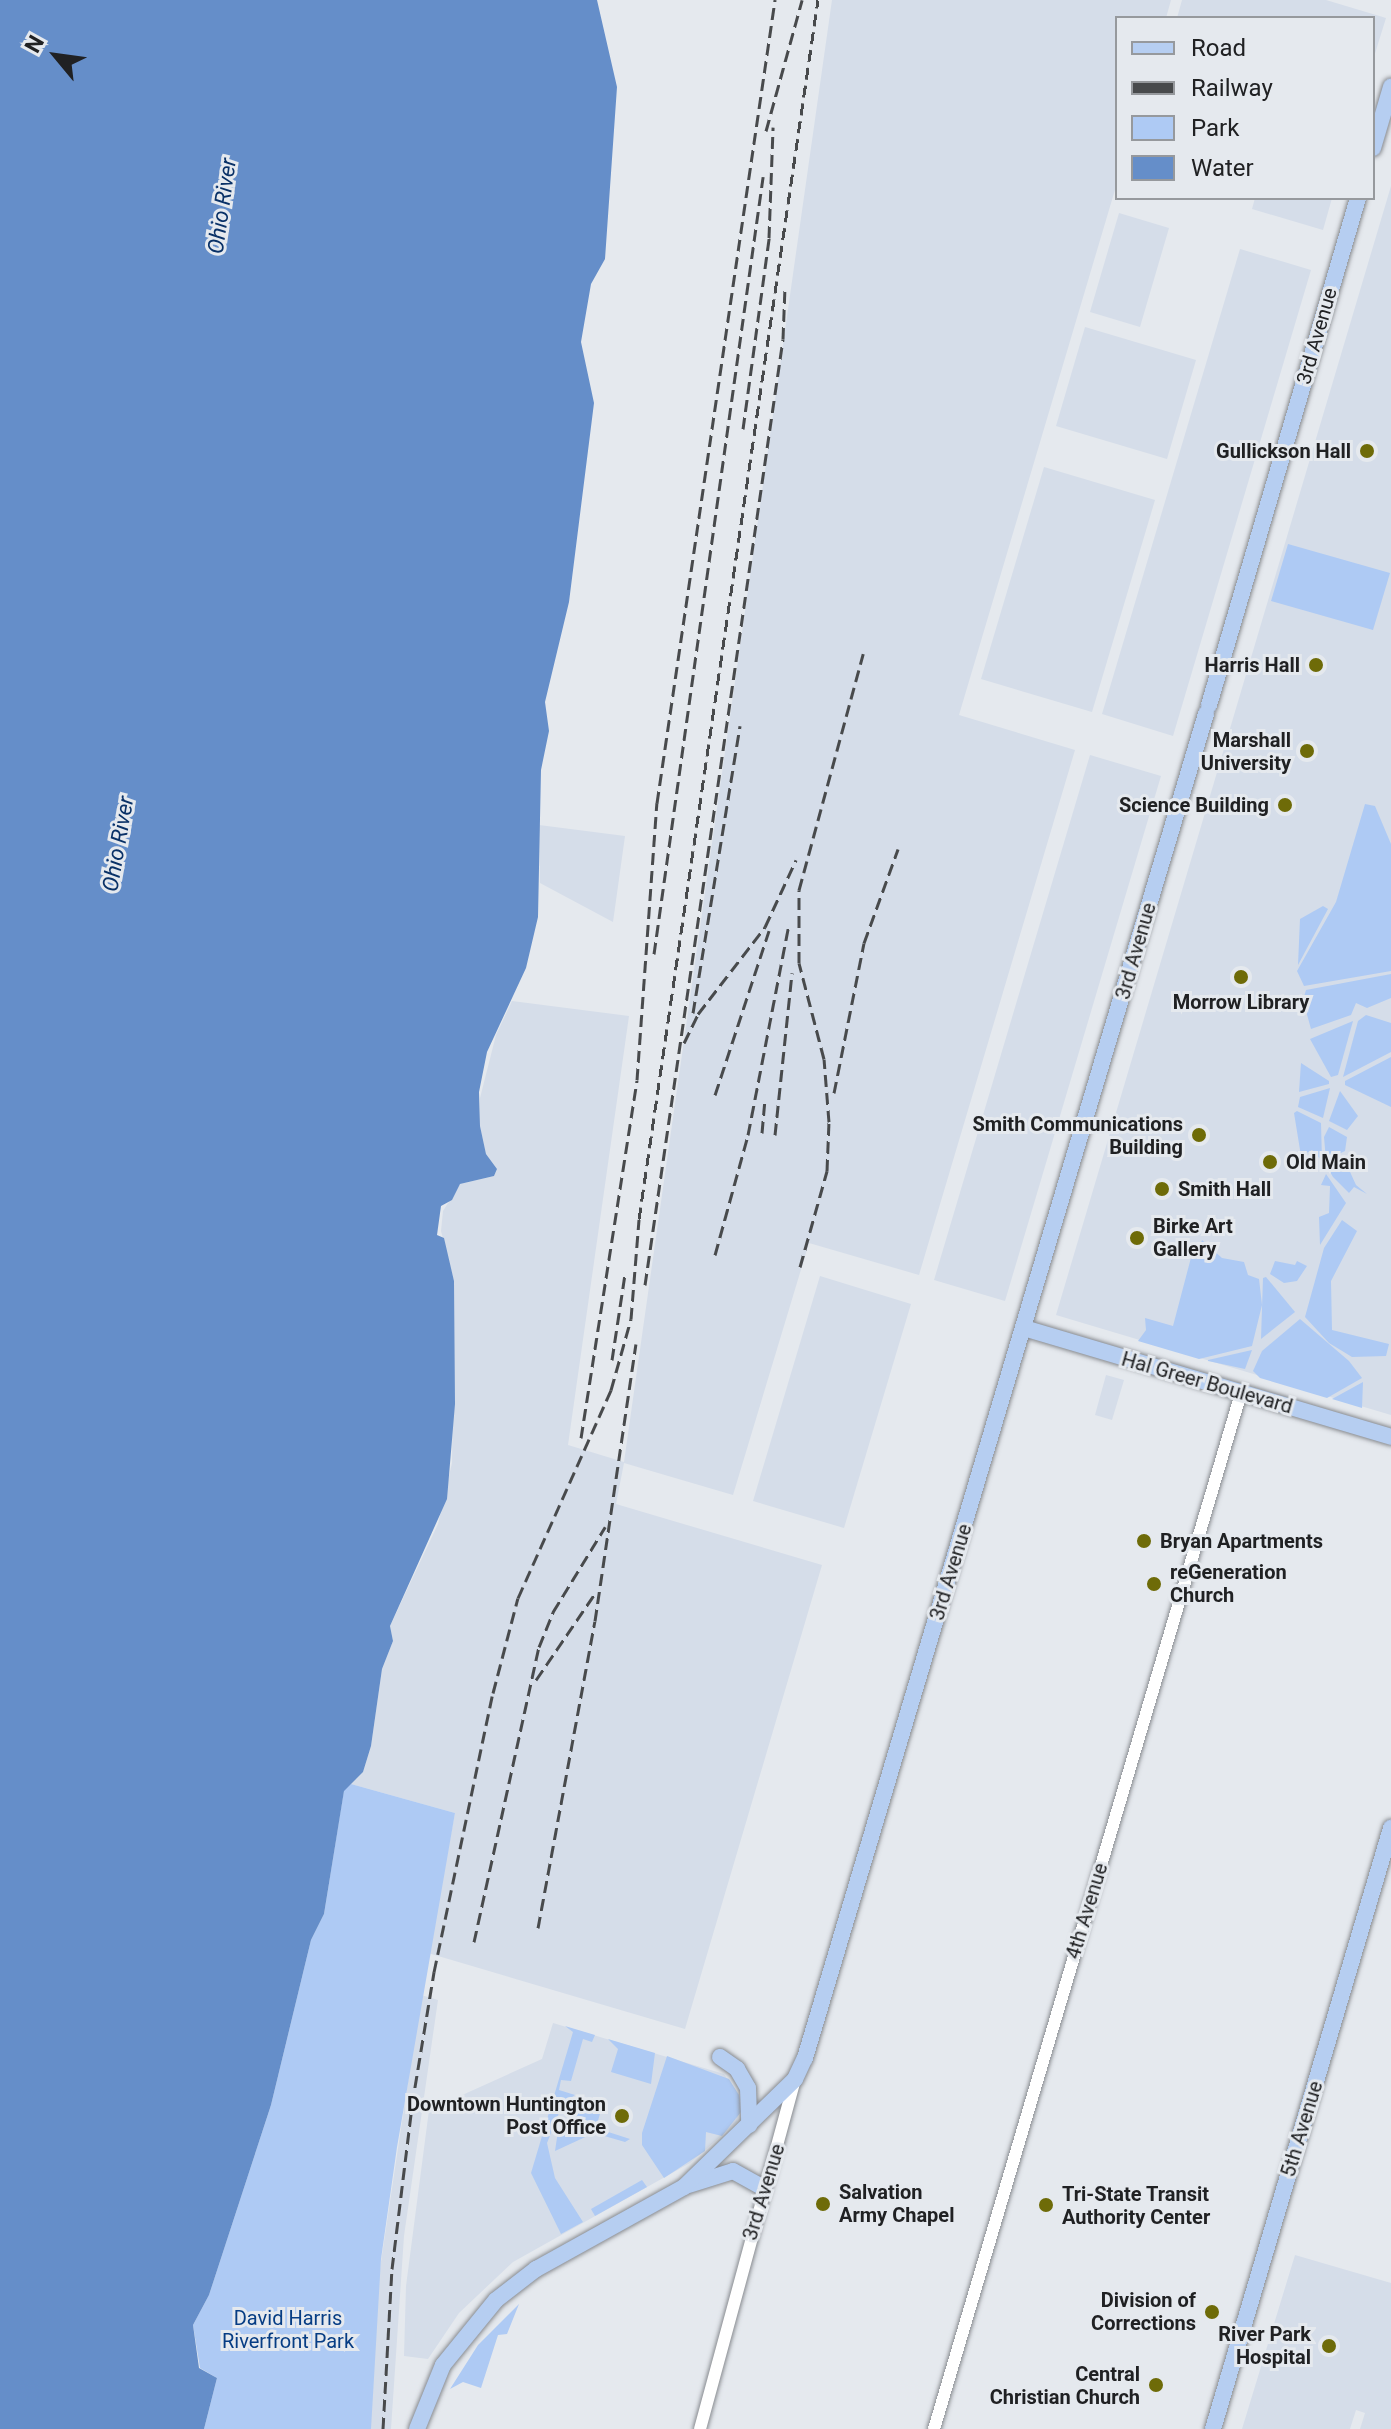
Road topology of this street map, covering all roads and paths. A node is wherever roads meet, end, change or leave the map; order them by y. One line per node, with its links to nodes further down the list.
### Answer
1 (1391, 87): 2 (main road)
2 (1375, 141)
3 (1357, 200): 4 (main road, 3rd Avenue)
4 (1024, 1328): 5 (main road, Hal Greer Boulevard); 9 (main road, 3rd Avenue)
5 (1241, 1393): 6 (main road, Hal Greer Boulevard); 15 (street, 4th Avenue)
6 (1391, 1437)
7 (1391, 1828): 16 (main road, 5th Avenue)
8 (720, 2057): 10 (main road)
9 (795, 2079): 10 (main road); 12 (street, 3rd Avenue)
10 (749, 2125): 11 (main road)
11 (684, 2187): 12 (main road); 13 (main road)
12 (764, 2188): 14 (street, 3rd Avenue)
13 (417, 2429)
14 (700, 2429)
15 (934, 2429)
16 (1213, 2429)

